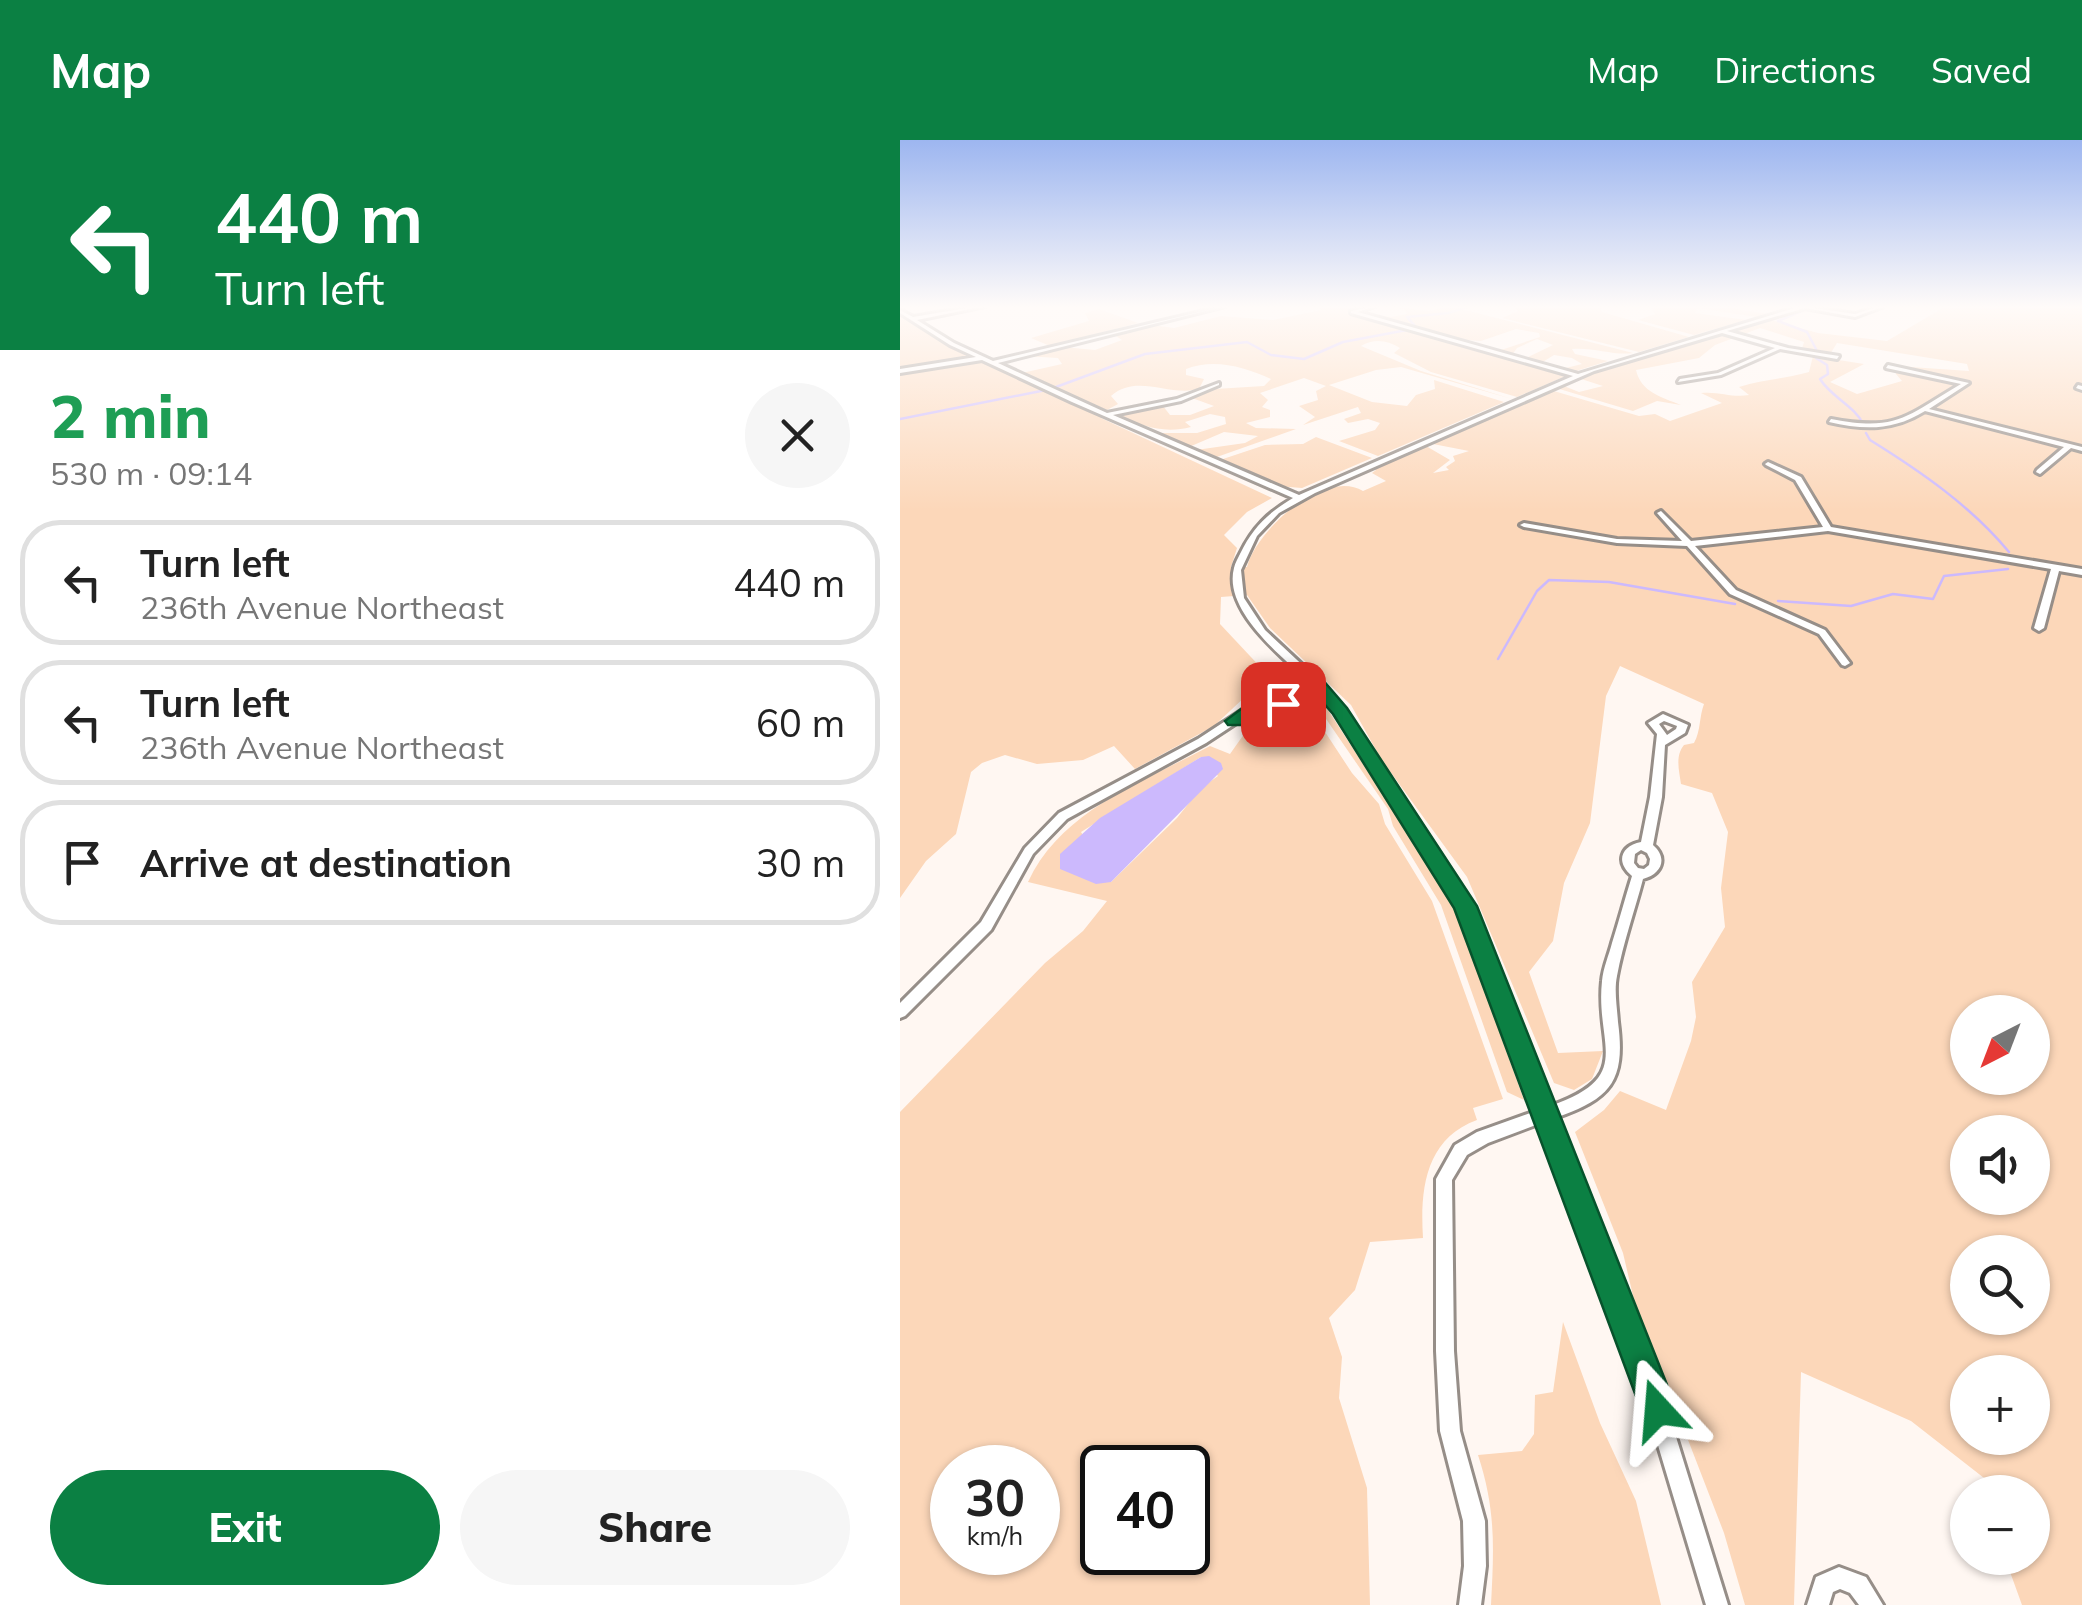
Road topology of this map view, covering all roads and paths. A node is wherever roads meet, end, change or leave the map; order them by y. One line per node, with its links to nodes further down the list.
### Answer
1 (1018, 374): 10 (street)
2 (1572, 374): 6 (street)
3 (1583, 374): 6 (street)
4 (1717, 374): 7 (street)
5 (1921, 374): 9 (street)
6 (1578, 376): 18 (street)
7 (1680, 381)
8 (1217, 384): 10 (street)
9 (1928, 410): 11 (street); 13 (street)
10 (1106, 415): 18 (street)
11 (1831, 421)
12 (2035, 427): 13 (street)
13 (2045, 439): 14 (street)
14 (2069, 446): 15 (street); 17 (street)
15 (2082, 449)
16 (1768, 464): 21 (street)
17 (2040, 472)
18 (1299, 498): 27 (street)
19 (1662, 513): 22 (street)
20 (1524, 525): 22 (street)
21 (1828, 529): 22 (street); 23 (street)
22 (1689, 544): 26 (street)
23 (2055, 569): 24 (street); 25 (street)
24 (2082, 572)
25 (2039, 628)
26 (1845, 664)
27 (1319, 686): 31 (street); 32 (street)
28 (1660, 744): 29 (street)
29 (1646, 849): 30 (street); 30 (street)
30 (1640, 872): 32 (street)
31 (900, 1012)
32 (1545, 1113): 33 (street); 34 (street)
33 (1470, 1605)
34 (1717, 1605)
35 (1818, 1605): 36 (street)
36 (1872, 1605)

